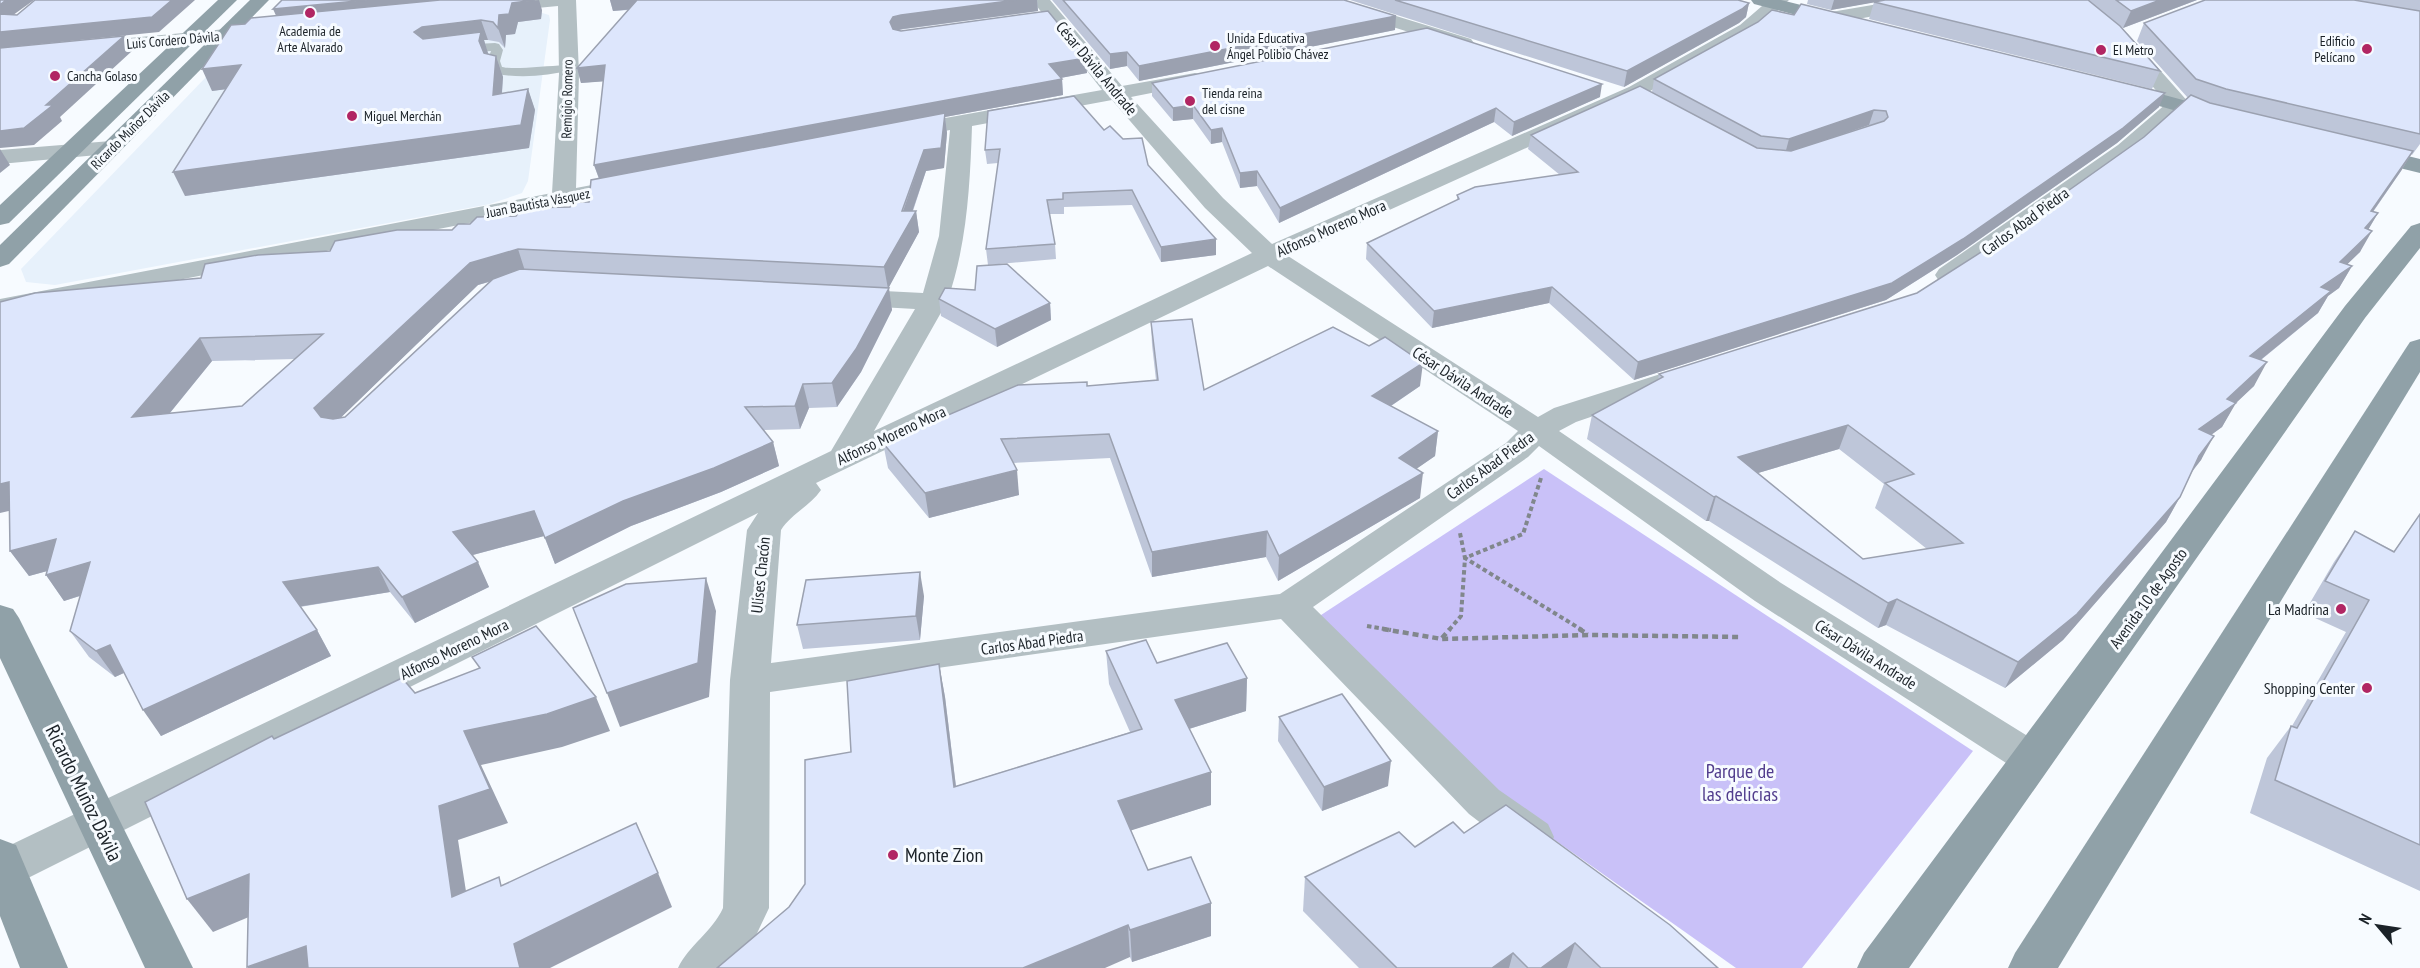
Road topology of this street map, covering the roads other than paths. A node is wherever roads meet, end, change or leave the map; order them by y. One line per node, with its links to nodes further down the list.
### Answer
1 (228, 0): 18 (main road, Ricardo Muñoz Dávila)
2 (260, 0): 16 (main road, Ricardo Muñoz Dávila)
3 (561, 0): 9 (street)
4 (567, 0): 23 (street, Remigio Romero)
5 (1325, 0): 15 (street)
6 (1933, 0): 11 (street)
7 (2073, 0): 17 (street)
8 (1772, 1): 11 (main road); 40 (street, Alfonso Moreno Mora)
9 (474, 9)
10 (1043, 12): 26 (street, César Dávila Andrade)
11 (1832, 18): 12 (main road)
12 (1878, 29)
13 (276, 30): 16 (street, Luis Cordero Dávila)
14 (2142, 30): 17 (street)
15 (1429, 32): 19 (street); 20 (street)
16 (225, 35): 18 (street, Luis Cordero Dávila); 31 (main road, Ricardo Muñoz Dávila)
17 (2121, 38): 27 (street)
18 (187, 39): 22 (street, Luis Cordero Dávila); 32 (main road, Ricardo Muñoz Dávila)
19 (1394, 39)
20 (1483, 50)
21 (440, 51): 23 (lane)
22 (0, 56)
23 (568, 67): 37 (street, Remigio Romero)
24 (1210, 76): 26 (street)
25 (2098, 84): 27 (main road)
26 (1119, 93): 29 (street); 40 (street, César Dávila Andrade)
27 (2180, 104): 28 (main road); 42 (street, Carlos Abad Piedra)
28 (2242, 118)
29 (961, 121): 30 (street); 44 (street, Ulises Chacón)
30 (879, 137)
31 (111, 148): 32 (street); 41 (main road, Ricardo Muñoz Dávila)
32 (70, 151): 34 (street); 38 (main road, Ricardo Muñoz Dávila)
33 (2420, 154): 35 (main road)
34 (0, 157)
35 (2420, 166)
36 (658, 180): 37 (street, Juan Bautista Vásquez)
37 (564, 198): 45 (street, Juan Bautista Vásquez)
38 (0, 218)
39 (2420, 231): 53 (main road, Avenida 10 de Agosto)
40 (1269, 255): 48 (street, César Dávila Andrade); 49 (street, Alfonso Moreno Mora)
41 (0, 259)
42 (1921, 293)
43 (818, 296): 44 (street)
44 (933, 302): 49 (street, Ulises Chacón)
45 (0, 307)
46 (2420, 348): 61 (main road)
47 (1714, 366): 48 (street, Carlos Abad Piedra)
48 (1527, 440): 50 (street, Carlos Abad Piedra); 53 (street, César Dávila Andrade)
49 (844, 457): 52 (street, Ulises Chacón); 54 (street, Alfonso Moreno Mora)
50 (1289, 605): 52 (street, Carlos Abad Piedra); 55 (street)
51 (0, 618): 54 (main road, Ricardo Muñoz Dávila)
52 (750, 681): 59 (street, Ulises Chacón)
53 (2032, 759): 60 (main road, Avenida 10 de Agosto)
54 (97, 823): 56 (street, Alfonso Moreno Mora); 58 (main road, Ricardo Muñoz Dávila)
55 (1559, 857)
56 (1, 866): 57 (main road)
57 (44, 968)
58 (169, 968)
59 (702, 968)
60 (1881, 968)
61 (2032, 968)

